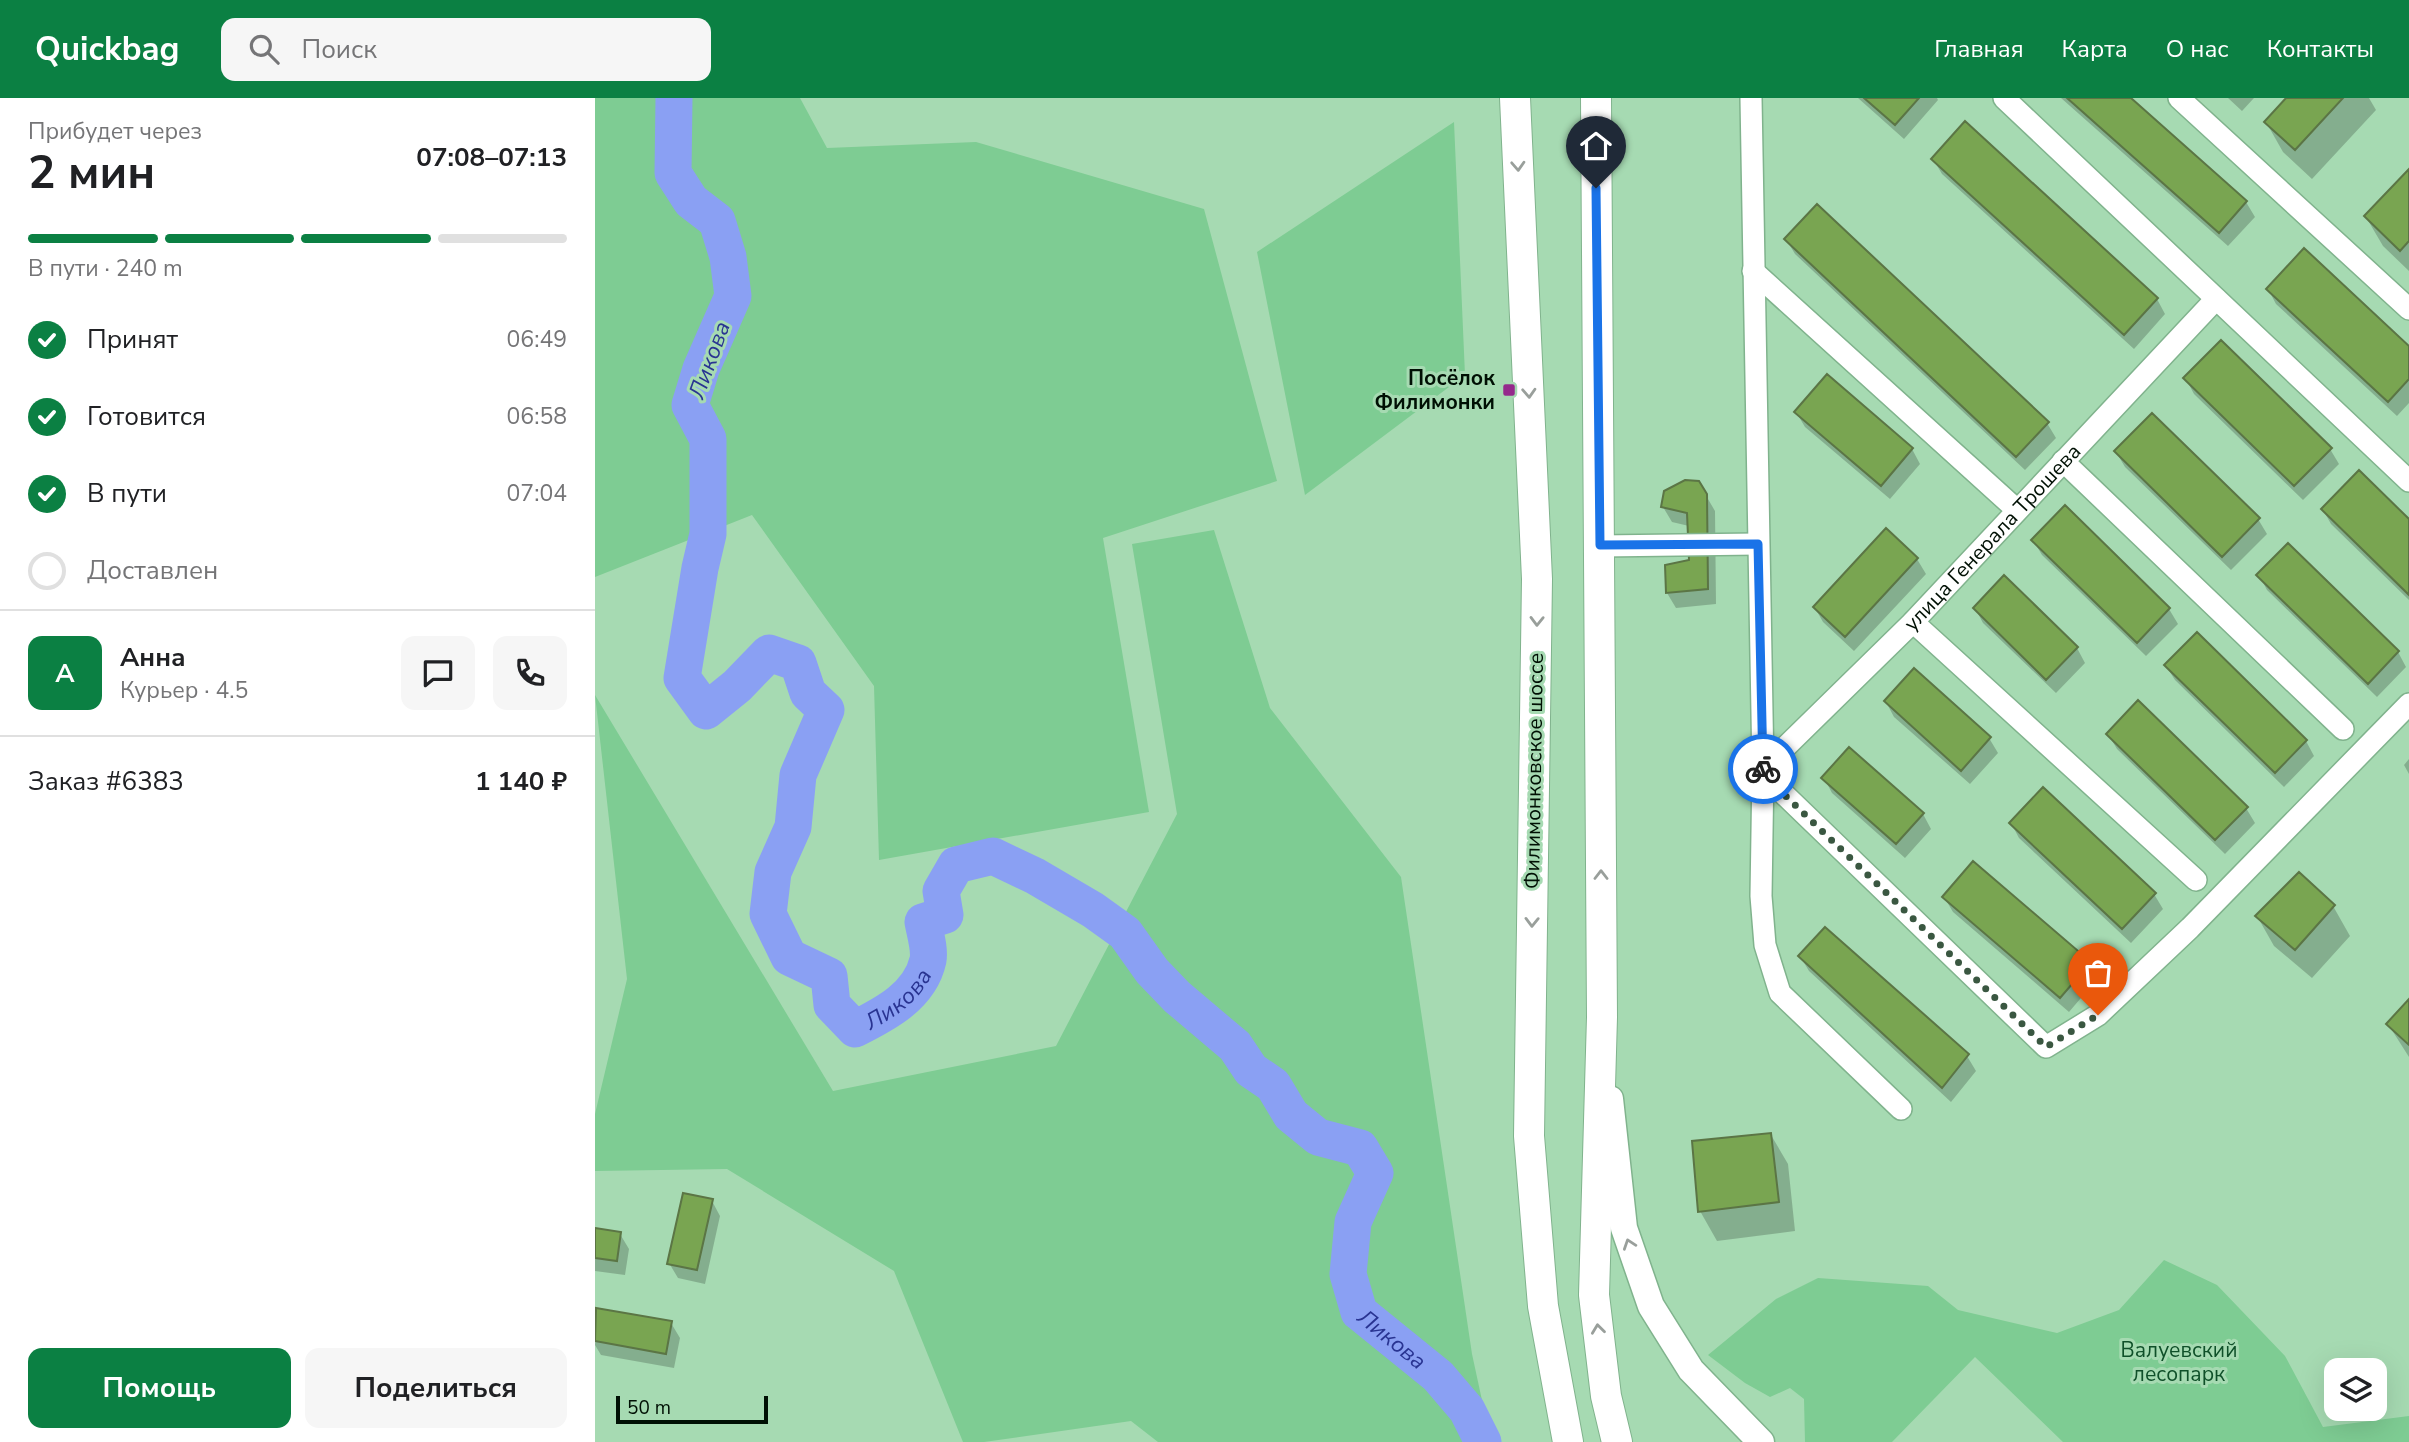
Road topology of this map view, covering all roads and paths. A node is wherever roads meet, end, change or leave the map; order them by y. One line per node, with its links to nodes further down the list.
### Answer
1 (1515, 98): 21 (main road, Филимонковское шоссе, one-way to 21)
2 (1595, 98): 13 (main road)
3 (1751, 98): 6 (street)
4 (2004, 98): 7 (street)
5 (2179, 98): 8 (street)
6 (1753, 271): 11 (street); 12 (street)
7 (2215, 299): 9 (street, улица Генерала Трошева); 10 (street)
8 (2409, 309)
9 (2063, 461): 11 (street, улица Генерала Трошева); 16 (street)
10 (2409, 481)
11 (2017, 510): 14 (street, улица Генерала Трошева)
12 (1758, 544): 13 (street); 17 (street)
13 (1600, 545): 19 (main road, one-way to 13)
14 (1913, 622): 17 (street, улица Генерала Трошева); 18 (street)
15 (2409, 704): 17 (street)
16 (2343, 729)
17 (1762, 771): 20 (street)
18 (2196, 880)
19 (1602, 1017): 22 (main road, one-way to 19); 23 (street, one-way to 19)
20 (1901, 1109)
21 (1568, 1442)
22 (1617, 1442)
23 (1761, 1442)

